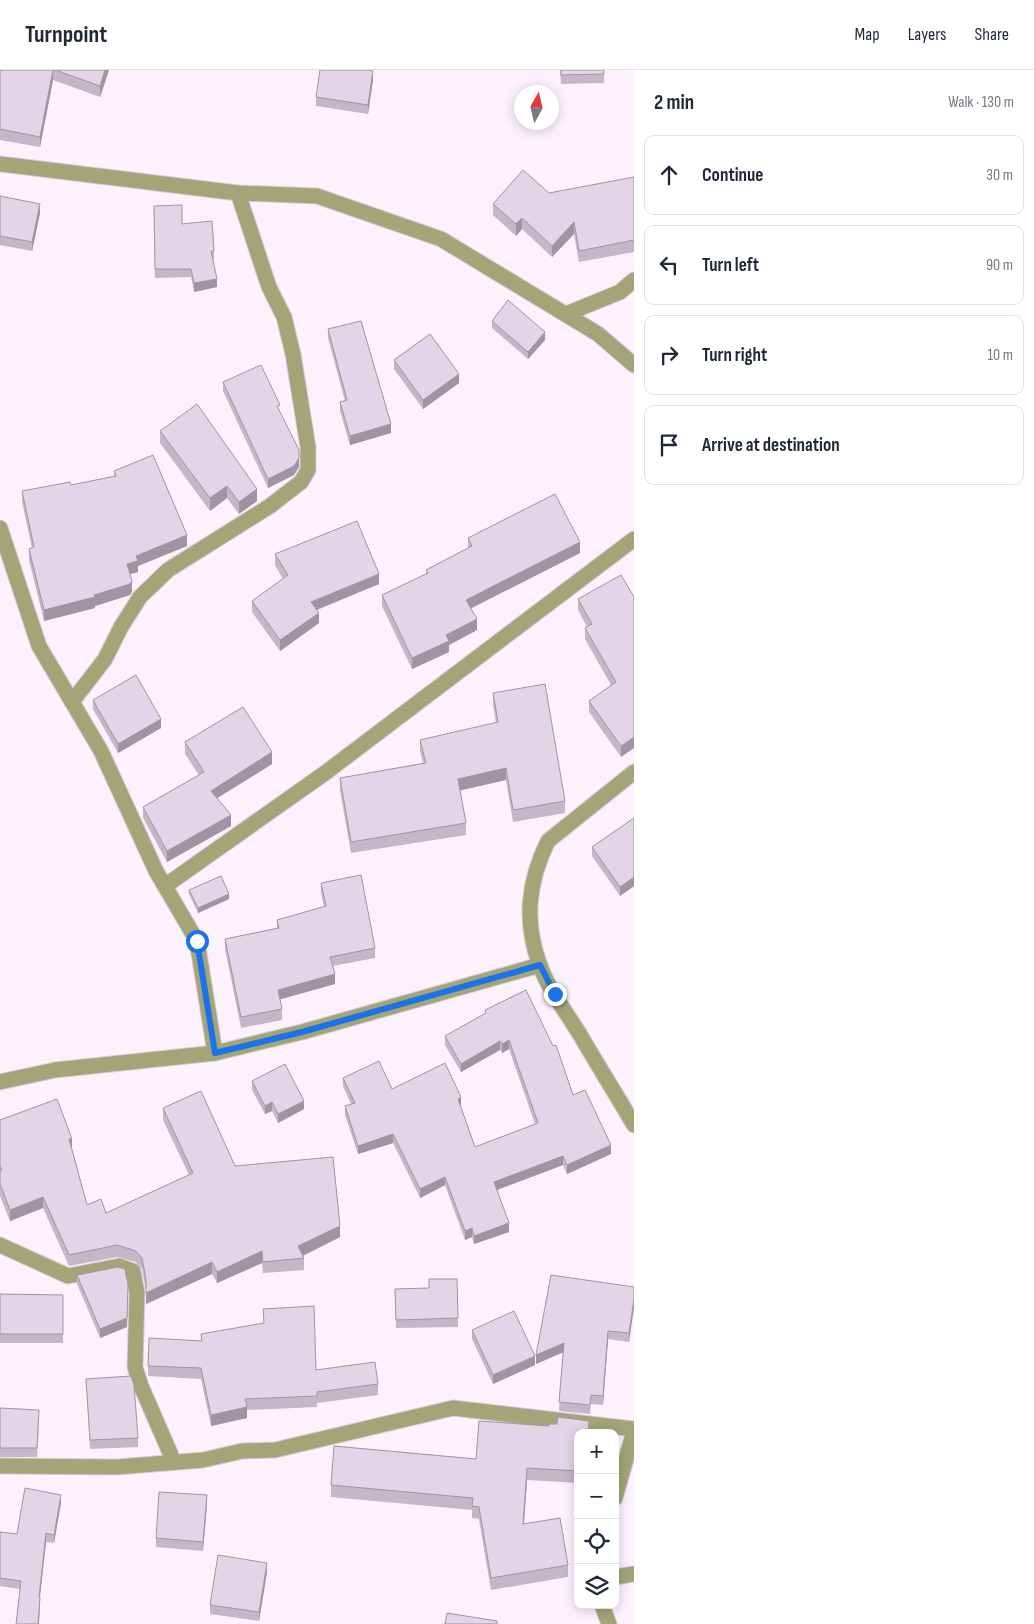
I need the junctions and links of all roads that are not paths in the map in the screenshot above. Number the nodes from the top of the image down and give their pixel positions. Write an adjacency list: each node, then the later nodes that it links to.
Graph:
1 (0, 164): 2 (street)
2 (238, 193): 4 (street); 8 (street)
3 (634, 280): 4 (street)
4 (566, 314): 5 (street)
5 (634, 365)
6 (0, 528): 8 (street)
7 (634, 539): 10 (street)
8 (72, 702): 10 (street)
9 (634, 772): 11 (street)
10 (165, 886): 12 (street)
11 (540, 965): 12 (street); 14 (street)
12 (215, 1053): 13 (street)
13 (0, 1082)
14 (634, 1125)
15 (0, 1245): 17 (street)
16 (634, 1430): 17 (street); 19 (street)
17 (174, 1462): 18 (street)
18 (0, 1466)
19 (619, 1484)
20 (634, 1574): 21 (street)
21 (619, 1576)
22 (603, 1609): 23 (street)
23 (609, 1624)

